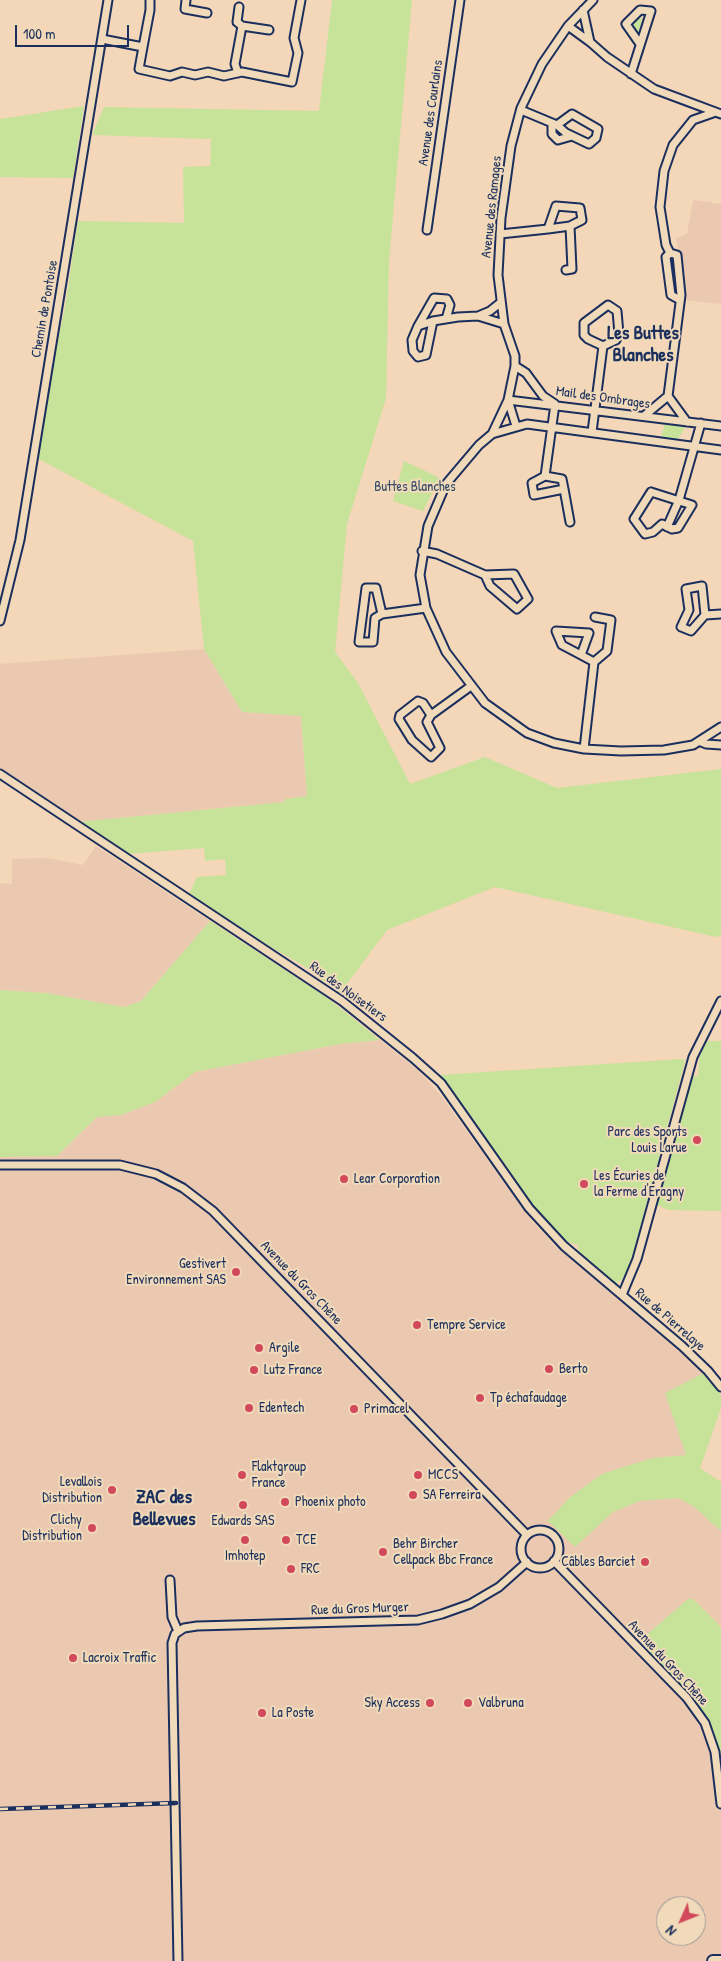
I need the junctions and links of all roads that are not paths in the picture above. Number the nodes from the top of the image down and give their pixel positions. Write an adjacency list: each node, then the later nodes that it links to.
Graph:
1 (108, 0): 13 (street, Chemin de Pontoise)
2 (150, 0): 16 (street)
3 (186, 0): 9 (street)
4 (301, 0): 17 (street)
5 (460, 0): 27 (street, Avenue des Courlains)
6 (593, 0): 8 (street, Avenue des Ramages)
7 (239, 8): 10 (street)
8 (583, 10): 11 (street, Avenue des Ramages); 14 (street)
9 (208, 13)
10 (242, 26): 12 (street); 17 (street)
11 (568, 26): 14 (street); 20 (street, Avenue des Ramages)
12 (269, 30)
13 (102, 40): 16 (street); 68 (street, Chemin de Pontoise)
14 (590, 42): 18 (street)
15 (640, 44): 15 (street); 18 (street)
16 (143, 47): 17 (street)
17 (238, 73)
18 (631, 74): 19 (street)
19 (690, 104): 21 (street); 22 (street)
20 (521, 110): 23 (street); 28 (street, Avenue des Ramages)
21 (717, 114): 22 (street)
22 (693, 120): 29 (street)
23 (554, 124): 24 (street); 24 (street); 24 (street)
24 (572, 136)
25 (570, 226): 26 (street); 26 (street); 30 (street)
26 (548, 229): 28 (street)
27 (427, 230)
28 (500, 234): 32 (street, Avenue des Ramages)
29 (670, 253): 31 (street); 31 (street)
30 (566, 270)
31 (680, 300): 40 (street)
32 (500, 303): 33 (street); 36 (street, Avenue des Ramages)
33 (478, 316): 34 (street); 36 (street)
34 (446, 319): 35 (street); 37 (street)
35 (433, 321): 37 (street); 37 (street)
36 (504, 324): 39 (street, Avenue des Ramages)
37 (418, 326)
38 (603, 346): 38 (street); 43 (street)
39 (515, 366): 41 (street, Avenue des Ramages); 42 (street)
40 (668, 396): 44 (street); 45 (street)
41 (508, 400): 42 (street, Mail des Ombrages); 47 (street); 51 (street, Avenue des Ramages)
42 (555, 404): 43 (street, Mail des Ombrages); 48 (street)
43 (595, 409): 44 (street, Mail des Ombrages); 50 (street)
44 (644, 416): 45 (street, Mail des Ombrages)
45 (687, 422): 46 (street, Mail des Ombrages)
46 (701, 423): 49 (street, Mail des Ombrages); 53 (street)
47 (516, 426): 48 (street); 51 (street)
48 (552, 426): 50 (street); 56 (street)
49 (721, 426)
50 (592, 432): 53 (street)
51 (492, 434): 61 (street)
52 (721, 444): 54 (street)
53 (694, 447): 54 (street); 58 (street)
54 (711, 448): 55 (street)
55 (721, 450)
56 (546, 476): 57 (street); 57 (street)
57 (564, 490): 59 (street)
58 (679, 500): 60 (street); 60 (street); 60 (street)
59 (570, 522)
60 (667, 527)
61 (422, 551): 62 (street); 63 (street)
62 (485, 575): 62 (street)
63 (426, 608): 64 (street); 71 (street)
64 (382, 614): 64 (street)
65 (721, 614): 66 (street)
66 (705, 615): 66 (street)
67 (595, 617): 70 (street)
68 (0, 621)
69 (581, 655): 69 (street); 70 (street)
70 (594, 662): 76 (street)
71 (471, 686): 72 (street); 76 (street)
72 (431, 715): 72 (street)
73 (721, 727): 74 (street)
74 (701, 742): 75 (street); 76 (street)
75 (721, 745)
76 (584, 749)
77 (0, 774): 80 (street, Rue des Noisetiers)
78 (721, 1001): 80 (street)
79 (0, 1165): 82 (street, Avenue du Gros Chêne)
80 (622, 1295): 81 (street, Rue de Pierrelaye)
81 (721, 1387)
82 (527, 1535): 83 (street); 84 (street)
83 (554, 1561): 84 (street); 87 (street, Avenue du Gros Chêne)
84 (527, 1562): 86 (street, Rue du Gros Murger)
85 (170, 1580): 86 (street)
86 (178, 1631): 88 (street)
87 (721, 1804)
88 (178, 1961)
89 (713, 1961): 90 (street)
90 (721, 1961)

